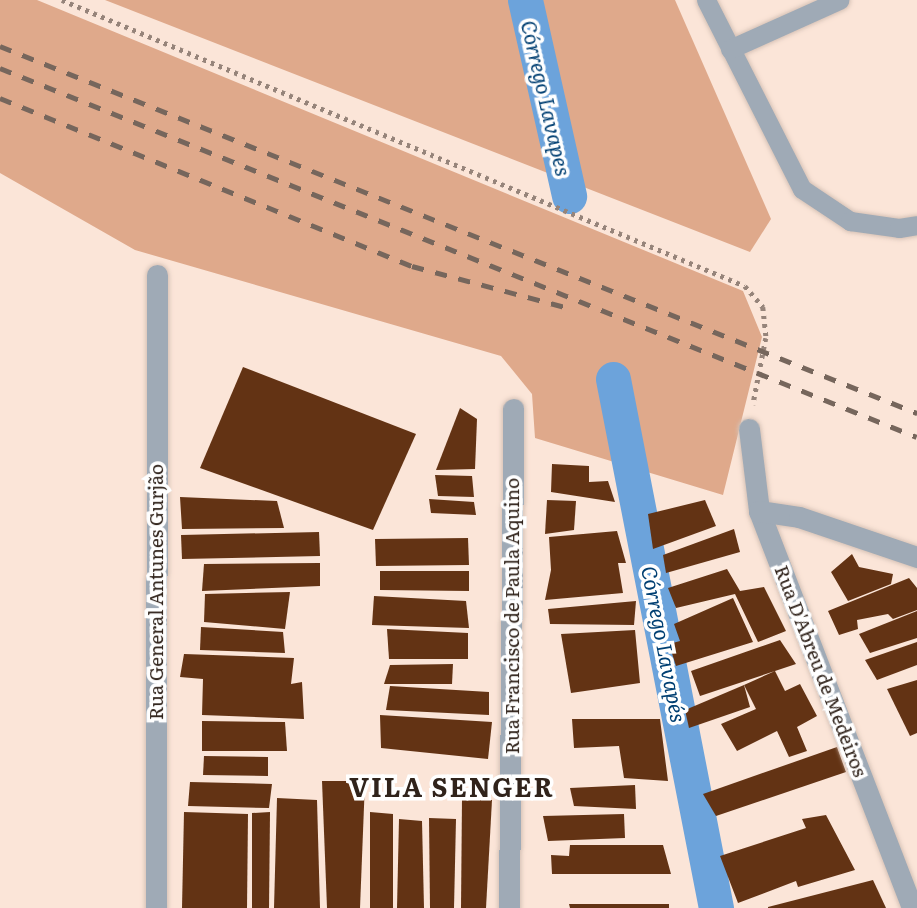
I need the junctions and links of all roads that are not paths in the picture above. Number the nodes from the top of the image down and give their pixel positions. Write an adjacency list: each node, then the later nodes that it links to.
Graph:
1 (706, 0): 3 (lane)
2 (839, 0): 3 (lane)
3 (730, 50): 4 (lane)
4 (917, 225)
5 (157, 275): 10 (street, Rua General Antunes Gurjão)
6 (513, 409): 11 (street, Rua Francisco de Paula Aquino)
7 (749, 429): 8 (street, Rua D'Abreu de Medeiros)
8 (759, 511): 9 (street); 12 (street, Rua D'Abreu de Medeiros)
9 (917, 557)
10 (156, 908)
11 (509, 908)
12 (912, 908)

